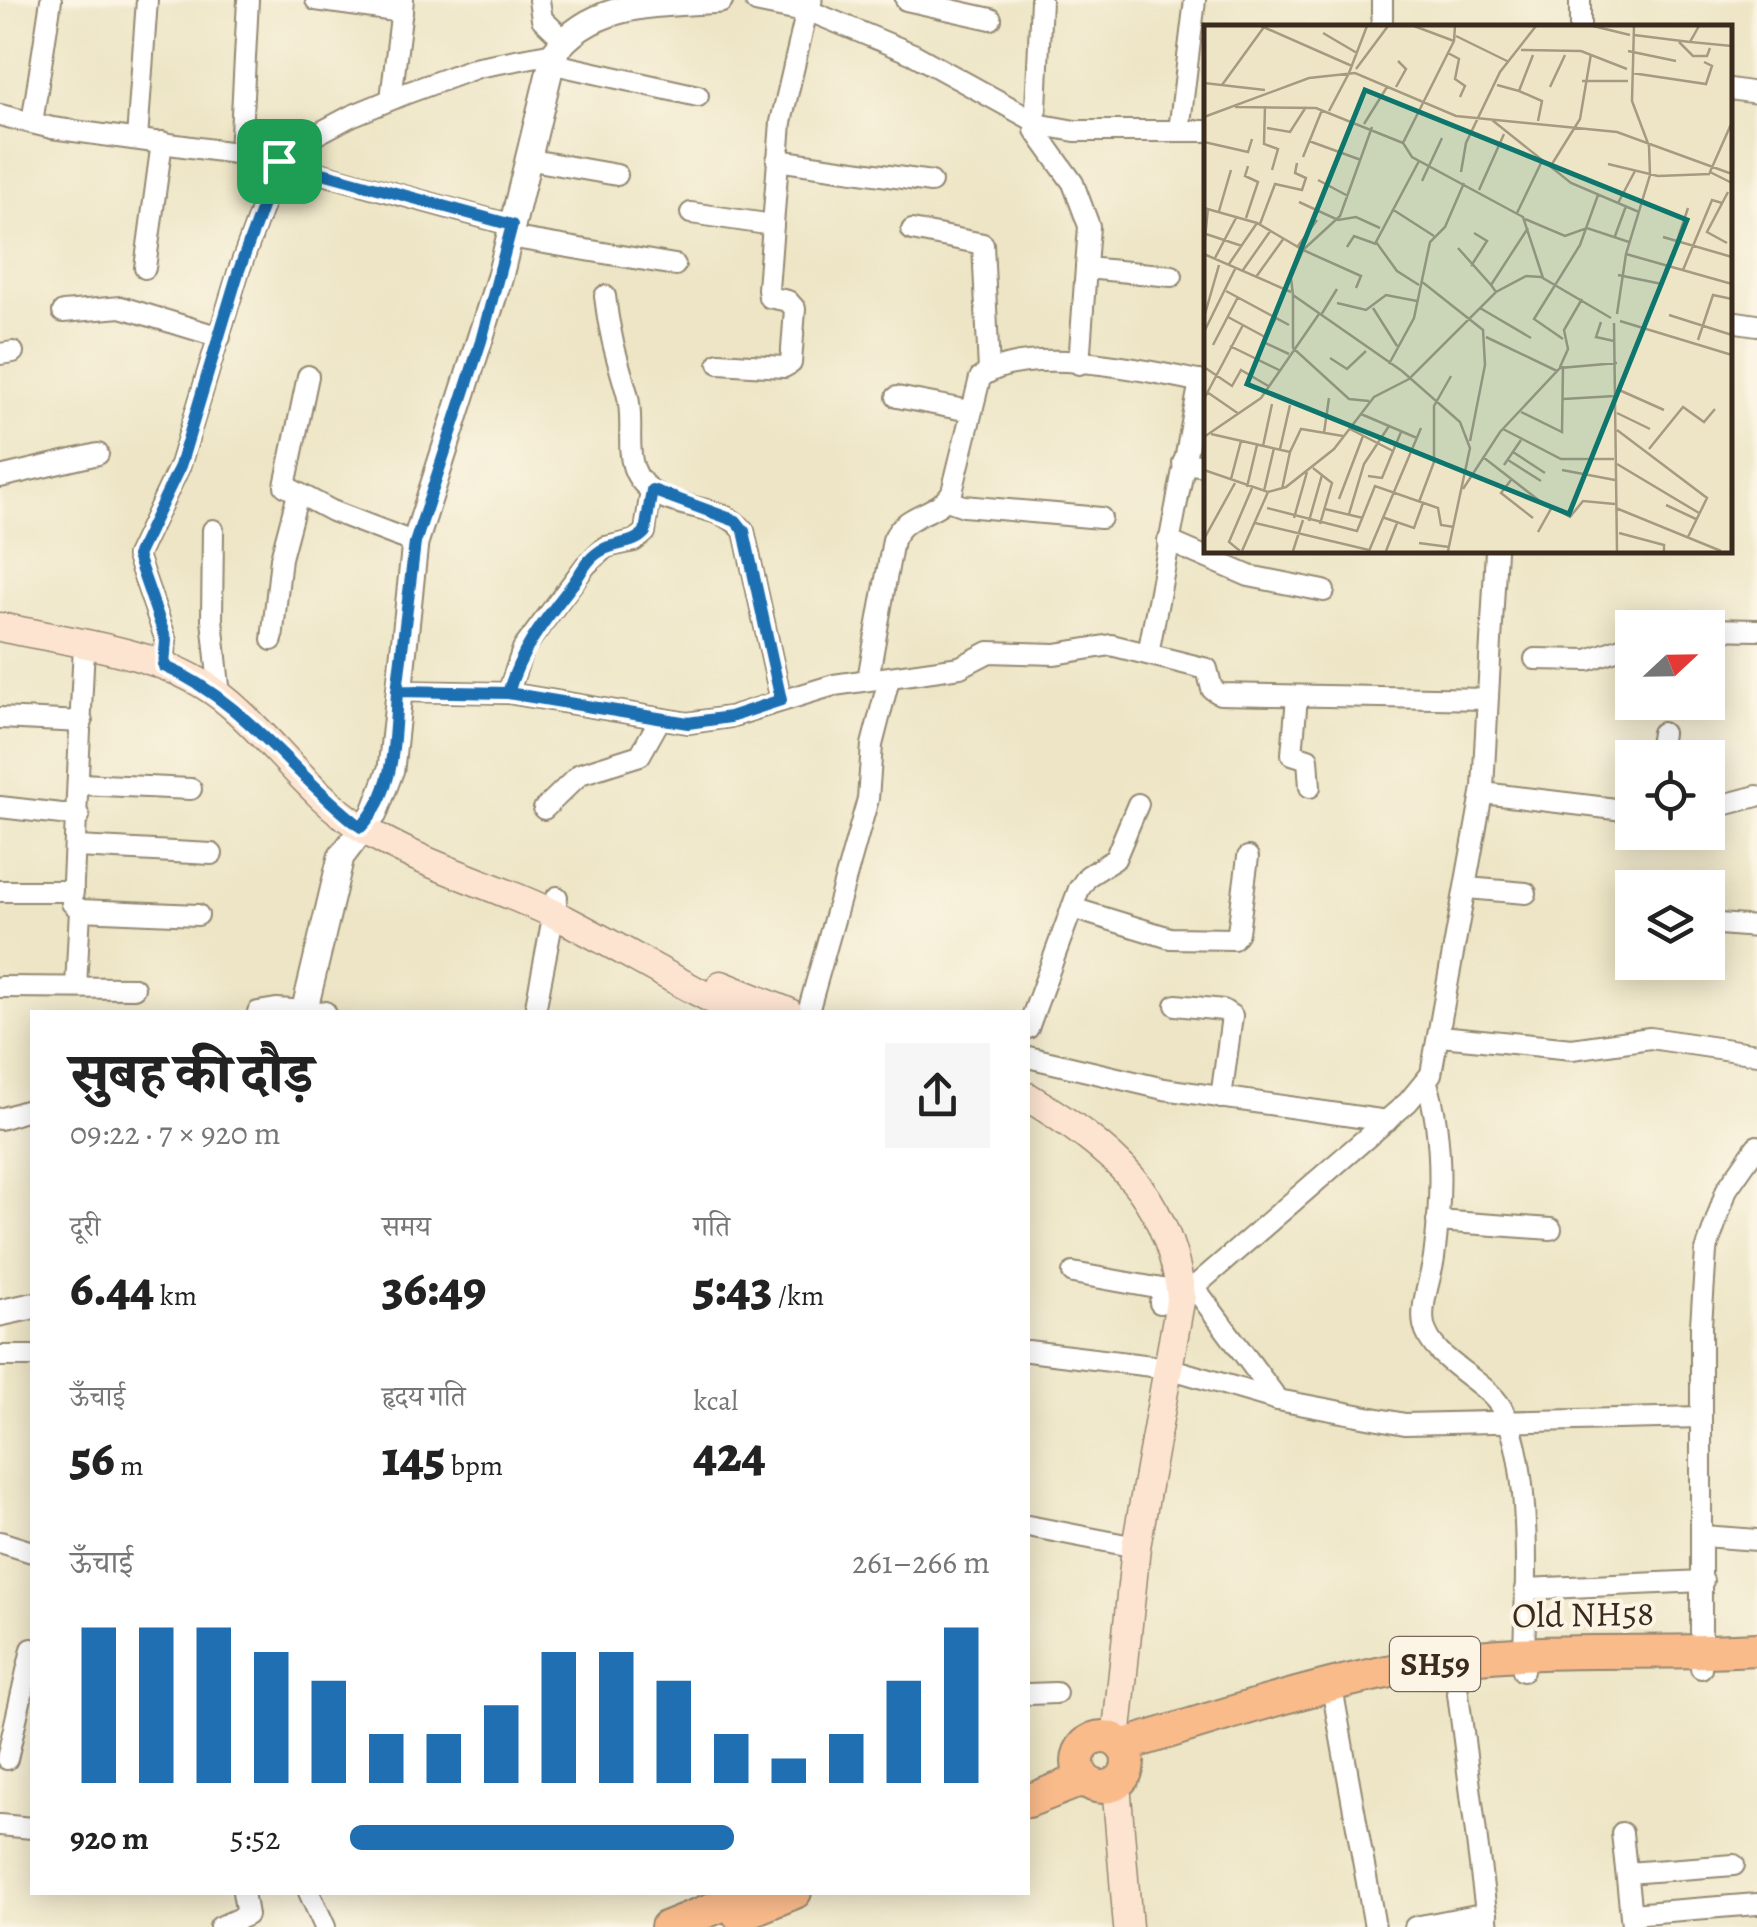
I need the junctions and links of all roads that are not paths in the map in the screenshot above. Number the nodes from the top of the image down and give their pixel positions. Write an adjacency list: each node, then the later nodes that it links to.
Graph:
1 (51, 0): 21 (street)
2 (147, 0): 24 (street)
3 (248, 0): 26 (street)
4 (316, 0): 12 (street)
5 (538, 0): 14 (street)
6 (720, 0): 14 (street)
7 (758, 0): 11 (street)
8 (906, 0): 13 (street)
9 (1041, 0): 20 (street)
10 (1195, 0): 22 (street)
11 (808, 5): 20 (street); 28 (street)
12 (402, 6): 18 (street)
13 (991, 19)
14 (556, 52): 17 (street); 18 (street); 27 (street)
15 (1732, 89): 16 (street)
16 (1757, 94)
17 (698, 96)
18 (391, 100): 29 (street)
19 (0, 116): 21 (street)
20 (1034, 121): 22 (street); 38 (street)
21 (32, 123): 24 (street)
22 (1179, 131): 23 (street)
23 (1204, 131)
24 (137, 139): 25 (street)
25 (162, 142): 26 (street); 37 (street)
26 (240, 153): 29 (street)
27 (526, 158): 30 (street); 35 (street)
28 (778, 160): 31 (street); 33 (street)
29 (279, 161): 35 (street); 44 (street)
30 (617, 175)
31 (931, 182)
32 (691, 213): 33 (street)
33 (772, 225): 45 (street)
34 (912, 230): 47 (street)
35 (510, 231): 36 (street); 62 (street)
36 (675, 265)
37 (145, 268)
38 (1086, 268): 39 (street); 46 (street)
39 (1172, 276)
40 (605, 296): 56 (street)
41 (63, 312): 44 (street)
42 (1732, 322): 43 (street)
43 (1757, 324)
44 (220, 337): 73 (street)
45 (719, 363)
46 (1079, 364): 47 (street); 49 (street)
47 (989, 370): 51 (street)
48 (308, 376): 57 (street)
49 (1204, 382): 53 (street)
50 (898, 397): 51 (street)
51 (970, 411): 58 (street)
52 (98, 454): 55 (street)
53 (1182, 463): 54 (street); 61 (street)
54 (1204, 466)
55 (0, 477)
56 (652, 490): 76 (street); 80 (street)
57 (298, 494): 62 (street); 68 (street)
58 (947, 500): 59 (street); 74 (street)
59 (1101, 518)
60 (213, 530): 77 (street)
61 (1168, 541): 64 (street); 71 (street)
62 (415, 543): 75 (street)
63 (1496, 552): 79 (street)
64 (1324, 591)
65 (0, 627): 69 (main road)
66 (1725, 629): 67 (street)
67 (1757, 630)
68 (272, 640)
69 (84, 645): 73 (main road); 83 (street)
70 (1615, 650): 72 (street)
71 (1148, 654): 74 (street); 78 (street)
72 (1535, 659)
73 (164, 666): 77 (main road)
74 (879, 679): 80 (street); 118 (street)
75 (397, 691): 76 (street); 97 (street)
76 (508, 693): 82 (street)
77 (220, 696): 97 (main road)
78 (1296, 697): 79 (street); 87 (street)
79 (1487, 699): 89 (street)
80 (781, 700): 82 (street)
81 (0, 718): 83 (street)
82 (659, 721): 94 (street)
83 (82, 722): 86 (street)
84 (1662, 733): 85 (street)
85 (1661, 740)
86 (80, 784): 88 (street); 96 (street)
87 (1310, 787)
88 (191, 789)
89 (1482, 793): 95 (street); 101 (street)
90 (1757, 796): 92 (street)
91 (1138, 804): 106 (street)
92 (1725, 804)
93 (0, 807): 96 (street)
94 (544, 809)
95 (1615, 809)
96 (80, 816): 98 (street)
97 (368, 821): 105 (main road); 114 (street)
98 (77, 847): 99 (street); 104 (street)
99 (212, 854)
100 (1248, 857): 106 (street)
101 (1467, 888): 103 (street); 120 (street)
102 (0, 892): 104 (street)
103 (1526, 894)
104 (77, 901): 107 (street); 111 (street)
105 (556, 906): 115 (street); 116 (main road); 117 (main road)
106 (1072, 908): 119 (street)
107 (198, 916)
108 (1725, 924): 109 (street)
109 (1757, 927)
110 (0, 987): 111 (street)
111 (76, 987): 112 (street)
112 (134, 988)
113 (1176, 1006): 125 (street)
114 (312, 1010)
115 (535, 1010)
116 (735, 1010)
117 (783, 1010)
118 (809, 1010)
119 (1030, 1023)
120 (1441, 1036): 121 (street); 123 (street)
121 (1757, 1054)
122 (1030, 1056): 125 (street)
123 (1427, 1084): 129 (street); 131 (street)
124 (1030, 1098): 134 (main road)
125 (1221, 1098): 129 (street)
126 (30, 1110): 128 (street)
127 (1030, 1118): 134 (main road)
128 (0, 1120)
129 (1387, 1121): 134 (street)
130 (1757, 1146): 142 (street)
131 (1437, 1221): 132 (street); 143 (street)
132 (1551, 1228)
133 (1073, 1274): 134 (street)
134 (1174, 1294): 140 (main road); 141 (street)
135 (30, 1306): 136 (street)
136 (0, 1313)
137 (1030, 1351): 140 (street)
138 (0, 1356): 139 (street)
139 (30, 1356)
140 (1159, 1367): 141 (street); 148 (main road)
141 (1278, 1400): 143 (street)
142 (1701, 1417): 143 (street); 145 (street)
143 (1510, 1424): 151 (street)
144 (1030, 1526): 148 (street)
145 (1702, 1536): 146 (street); 150 (street)
146 (1757, 1540)
147 (0, 1542): 149 (street)
148 (1128, 1546): 162 (main road)
149 (30, 1551)
150 (1703, 1582): 151 (street); 154 (street)
151 (1525, 1589): 155 (street)
152 (1757, 1649): 154 (main road, Old NH58 / SH59)
153 (30, 1658): 161 (street)
154 (1701, 1660): 155 (main road, Old NH58 / SH59); 156 (main road, Old NH58 / SH59)
155 (1524, 1662): 157 (main road, Old NH58 / SH59); 158 (main road, Old NH58 / SH59)
156 (1757, 1666)
157 (1456, 1678): 158 (main road, Old NH58 / SH59); 176 (street)
158 (1333, 1691): 162 (main road, Old NH58 / SH59); 183 (street)
159 (1056, 1693): 160 (street)
160 (1030, 1694)
161 (7, 1759)
162 (1105, 1762): 163 (main road, Old NH58 / SH59); 164 (main road, Old NH58 / SH59); 181 (main road); 182 (main road)
163 (1030, 1782)
164 (1030, 1800)
165 (0, 1825): 166 (street)
166 (30, 1828)
167 (1622, 1833): 169 (street)
168 (1734, 1864): 169 (street)
169 (1627, 1874): 177 (street)
170 (244, 1895): 178 (street)
171 (310, 1895): 179 (street)
172 (788, 1895): 174 (main road)
173 (1757, 1904): 177 (street)
174 (749, 1911): 175 (main road)
175 (701, 1915): 180 (main road)
176 (1488, 1920): 184 (street)
177 (1632, 1921)
178 (220, 1927)
179 (325, 1927)
180 (666, 1927)
181 (1112, 1927)
182 (1128, 1927)
183 (1375, 1927)
184 (1416, 1927)

